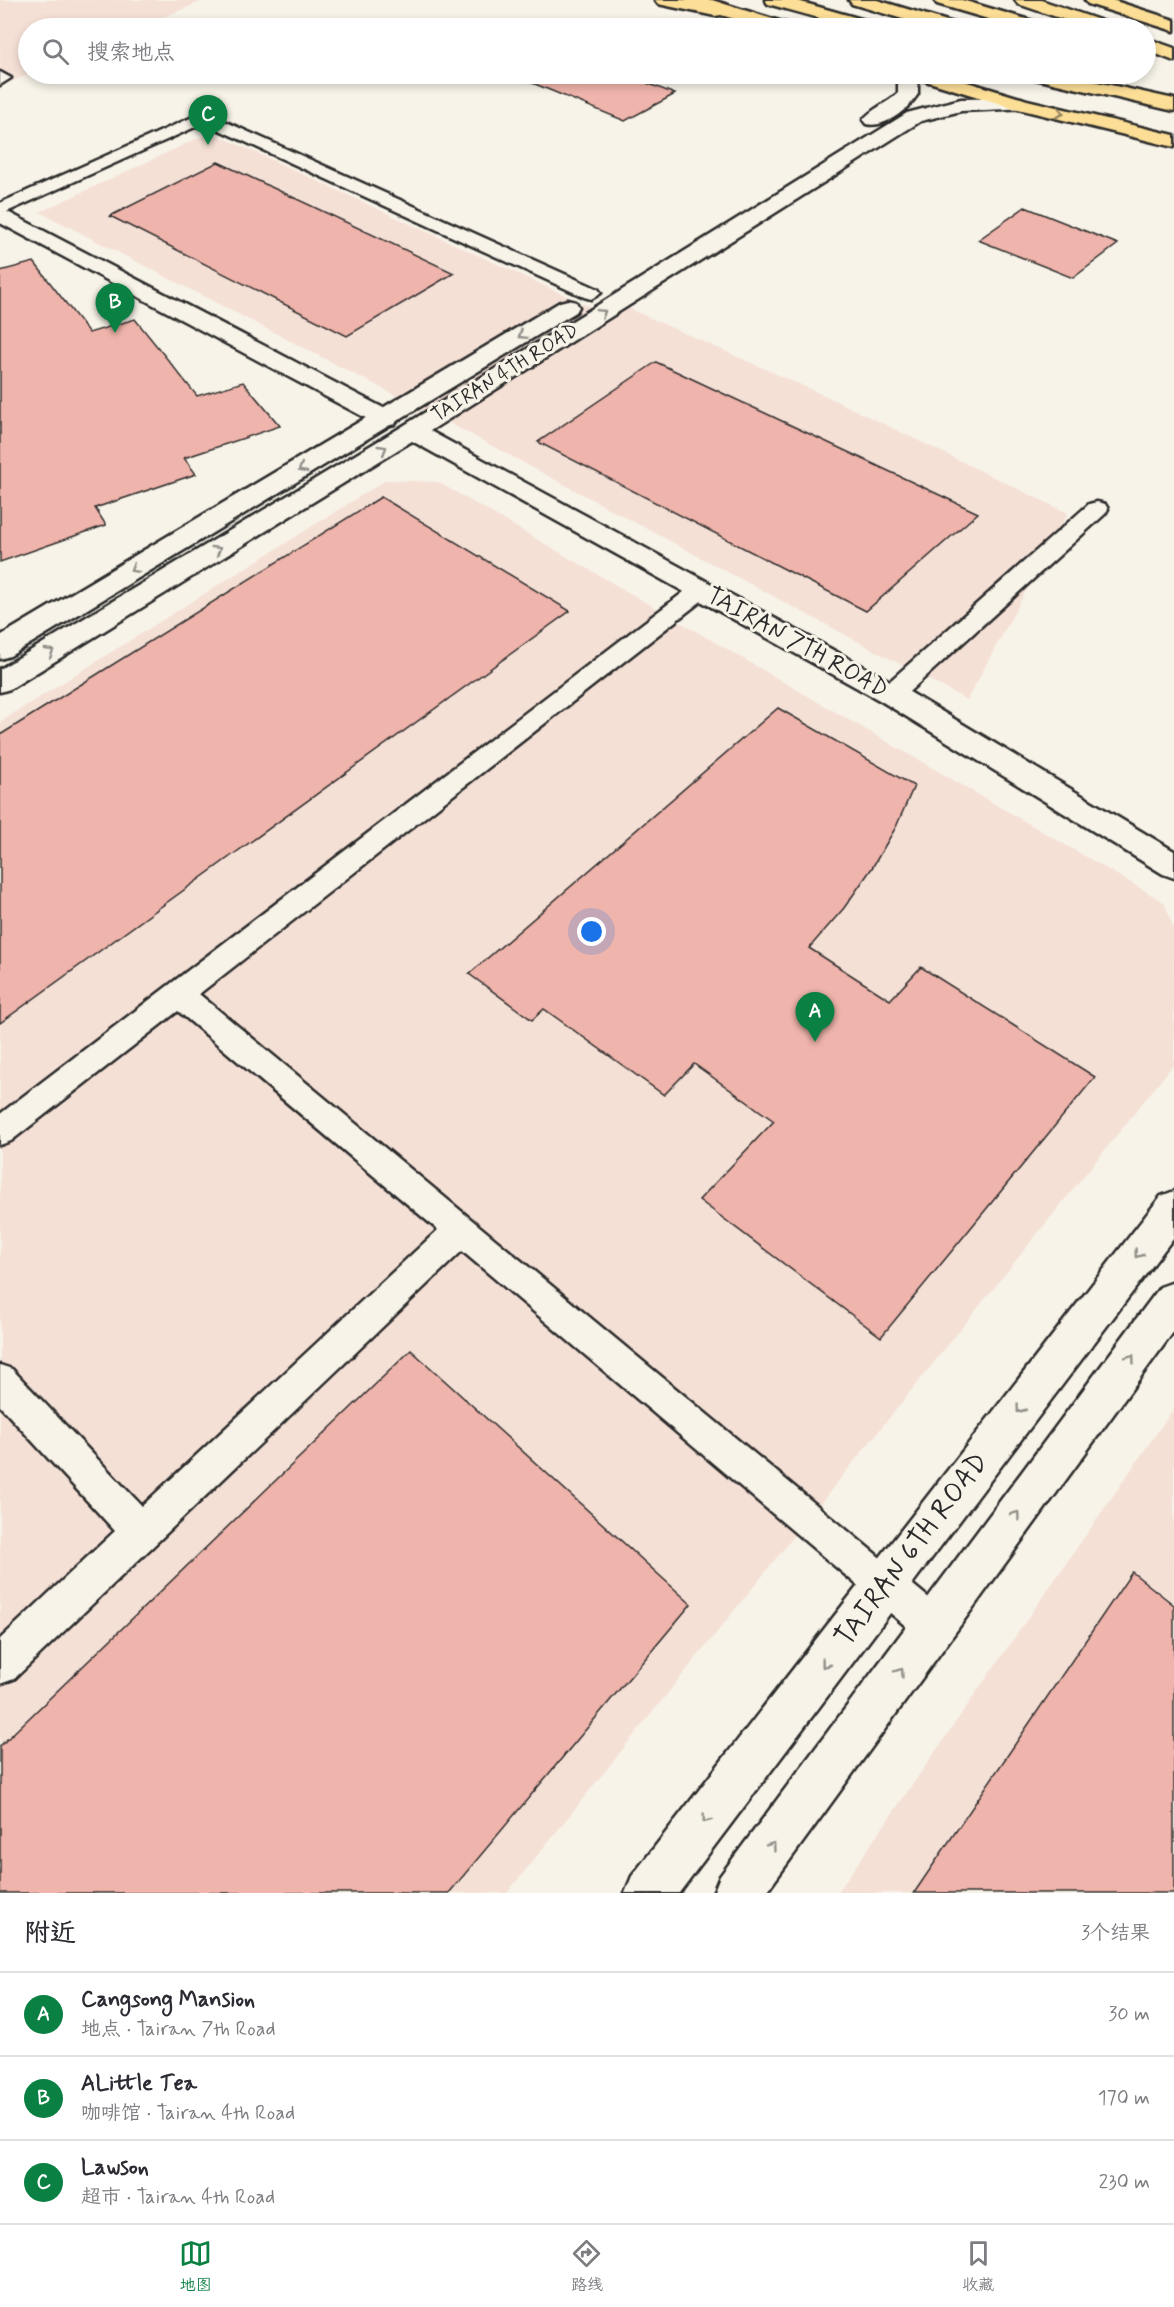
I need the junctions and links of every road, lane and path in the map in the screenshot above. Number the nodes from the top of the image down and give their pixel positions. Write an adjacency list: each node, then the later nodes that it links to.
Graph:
1 (664, 0): 8 (main road)
2 (693, 0): 8 (main road)
3 (774, 0): 10 (main road)
4 (858, 0): 11 (main road)
5 (943, 0): 12 (main road)
6 (1024, 0): 13 (main road)
7 (1094, 0): 14 (main road)
8 (744, 16): 9 (main road)
9 (750, 18)
10 (838, 18)
11 (918, 18)
12 (1003, 18)
13 (1075, 18)
14 (1149, 18)
15 (1156, 20): 16 (main road)
16 (1174, 26)
17 (1156, 48): 18 (main road)
18 (1174, 56)
19 (1156, 65): 20 (main road)
20 (1174, 70)
21 (908, 84): 30 (street, TAIRAN 4TH ROAD)
22 (956, 84): 26 (main road)
23 (1082, 84): 27 (main road)
24 (1131, 84): 25 (main road)
25 (1174, 97)
26 (1021, 104): 28 (main road, one-way to 28); 32 (street, TAIRAN 4TH ROAD, one-way to 26)
27 (1174, 105)
28 (1174, 141)
29 (0, 212): 30 (lane); 31 (street)
30 (591, 293): 31 (street, TAIRAN 4TH ROAD, one-way to 31)
31 (386, 419): 35 (street, TAIRAN 4TH ROAD, one-way to 35)
32 (412, 431): 34 (street, TAIRAN 7TH ROAD); 36 (street, TAIRAN 4TH ROAD, one-way to 32)
33 (1097, 509): 37 (lane)
34 (701, 590): 37 (street, TAIRAN 7TH ROAD); 39 (lane)
35 (0, 649)
36 (0, 682)
37 (891, 694): 38 (street, TAIRAN 7TH ROAD)
38 (1174, 867)
39 (179, 994): 40 (lane); 42 (lane)
40 (0, 1132)
41 (1174, 1208): 46 (street, TAIRAN 6TH ROAD, one-way to 46)
42 (462, 1229): 45 (lane); 46 (lane)
43 (1174, 1300): 47 (street, one-way to 43)
44 (0, 1380): 45 (lane)
45 (141, 1532): 48 (lane)
46 (885, 1585): 47 (lane); 49 (street, TAIRAN 6TH ROAD, one-way to 49)
47 (934, 1626): 50 (street, one-way to 47)
48 (0, 1665)
49 (649, 1893)
50 (737, 1893)

